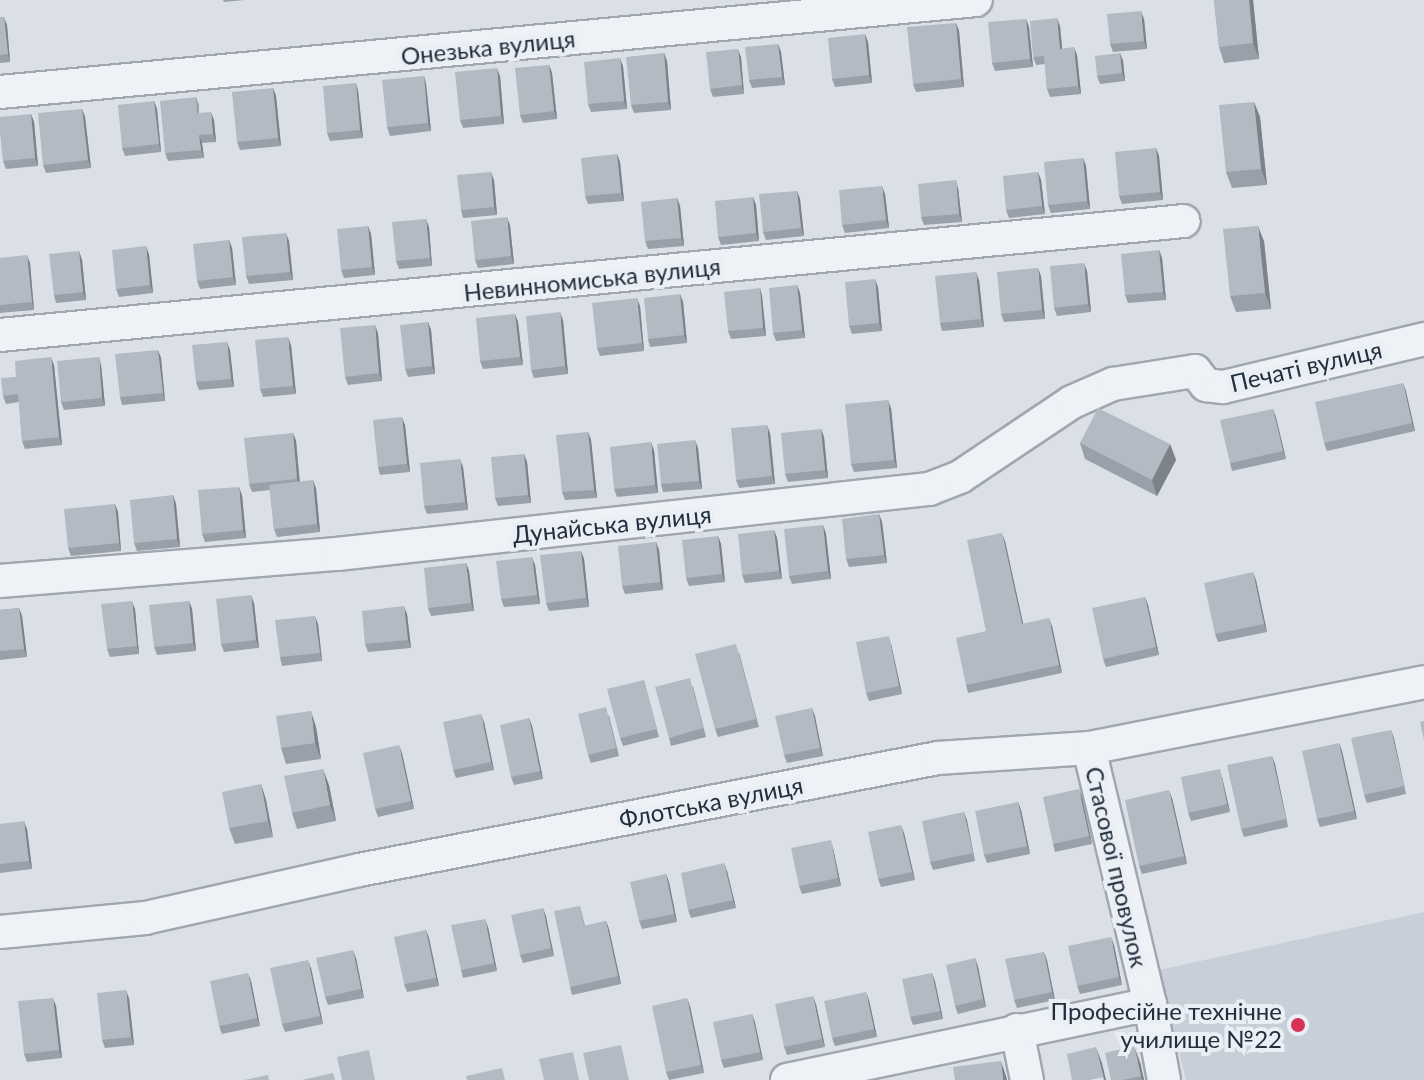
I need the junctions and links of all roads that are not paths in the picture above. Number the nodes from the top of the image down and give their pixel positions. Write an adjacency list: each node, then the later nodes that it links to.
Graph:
1 (976, 0): 2 (street, Онезька вулиця)
2 (0, 92)
3 (1184, 221): 4 (street, Невинномиська вулиця)
4 (0, 335)
5 (1424, 339): 6 (street, Печаті вулиця)
6 (1195, 371): 7 (street, Дунайська вулиця)
7 (0, 581)
8 (1424, 682): 9 (street, Флотська вулиця)
9 (1089, 748): 10 (street, Флотська вулиця); 11 (street, Стасової провулок)
10 (0, 932)
11 (1150, 1004): 12 (street); 15 (street, Стасової провулок)
12 (1017, 1030): 13 (street); 14 (street)
13 (787, 1080)
14 (1027, 1080)
15 (1164, 1080)

